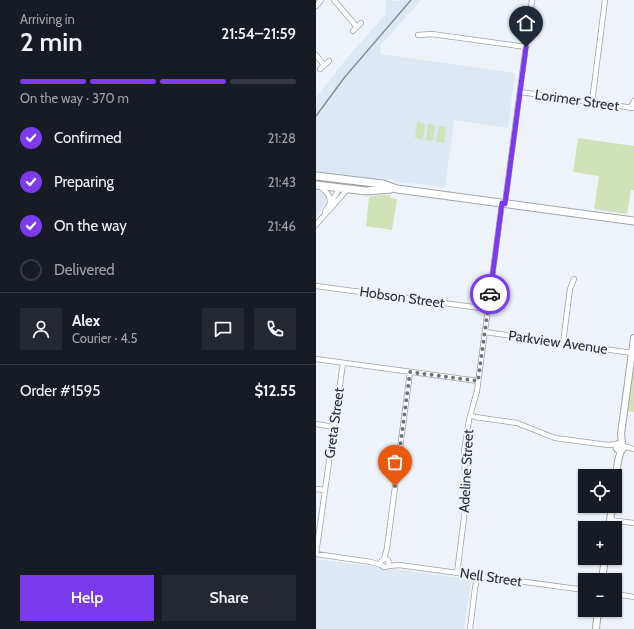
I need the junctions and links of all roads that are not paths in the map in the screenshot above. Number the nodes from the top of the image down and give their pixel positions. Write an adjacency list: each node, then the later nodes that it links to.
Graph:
1 (321, 0): 5 (street)
2 (334, 0): 7 (street)
3 (532, 0): 10 (street, Adeline Street)
4 (605, 0): 15 (street)
5 (316, 6)
6 (361, 23): 7 (street)
7 (357, 27): 8 (street)
8 (353, 31)
9 (418, 35): 10 (street)
10 (526, 47): 13 (street, Adeline Street)
11 (316, 55): 12 (street)
12 (329, 61)
13 (520, 92): 15 (street, Lorimer Street); 23 (street, Adeline Street)
14 (634, 101): 16 (street)
15 (592, 102): 16 (street, Lorimer Street)
16 (632, 108)
17 (316, 176): 18 (main road)
18 (348, 180): 20 (main road); 21 (main road)
19 (318, 185): 20 (main road); 22 (street)
20 (344, 188): 21 (main road); 22 (street); 24 (street)
21 (397, 188): 23 (main road)
22 (330, 202): 24 (street)
23 (504, 203): 25 (main road); 29 (street, Adeline Street)
24 (324, 215): 26 (street)
25 (634, 222)
26 (316, 225)
27 (574, 280): 32 (street)
28 (316, 286): 29 (street, Hobson Street)
29 (488, 309): 30 (street, Adeline Street)
30 (485, 332): 32 (street, Parkview Avenue); 37 (street, Adeline Street)
31 (634, 338): 33 (street)
32 (563, 343): 33 (street, Parkview Avenue)
33 (632, 353): 41 (street)
34 (316, 359): 35 (street)
35 (343, 363): 36 (street); 40 (street, Greta Street)
36 (410, 372): 37 (street); 50 (street)
37 (478, 381): 38 (street, Adeline Street)
38 (470, 415): 41 (street); 51 (street, Adeline Street)
39 (316, 424): 40 (street)
40 (334, 427): 45 (street, Greta Street)
41 (620, 447): 42 (street); 43 (street)
42 (634, 449)
43 (617, 469)
44 (316, 489): 45 (street)
45 (325, 490): 49 (street, Greta Street)
46 (611, 513): 47 (street)
47 (610, 520): 48 (street)
48 (634, 523)
49 (316, 554): 50 (street, Nell Street)
50 (385, 562): 51 (street, Nell Street)
51 (457, 573): 52 (street, Nell Street)
52 (477, 576): 53 (street, Nell Street); 57 (street)
53 (578, 589)
54 (622, 595): 55 (street)
55 (634, 597)
56 (597, 617): 58 (street)
57 (470, 629)
58 (596, 629)

